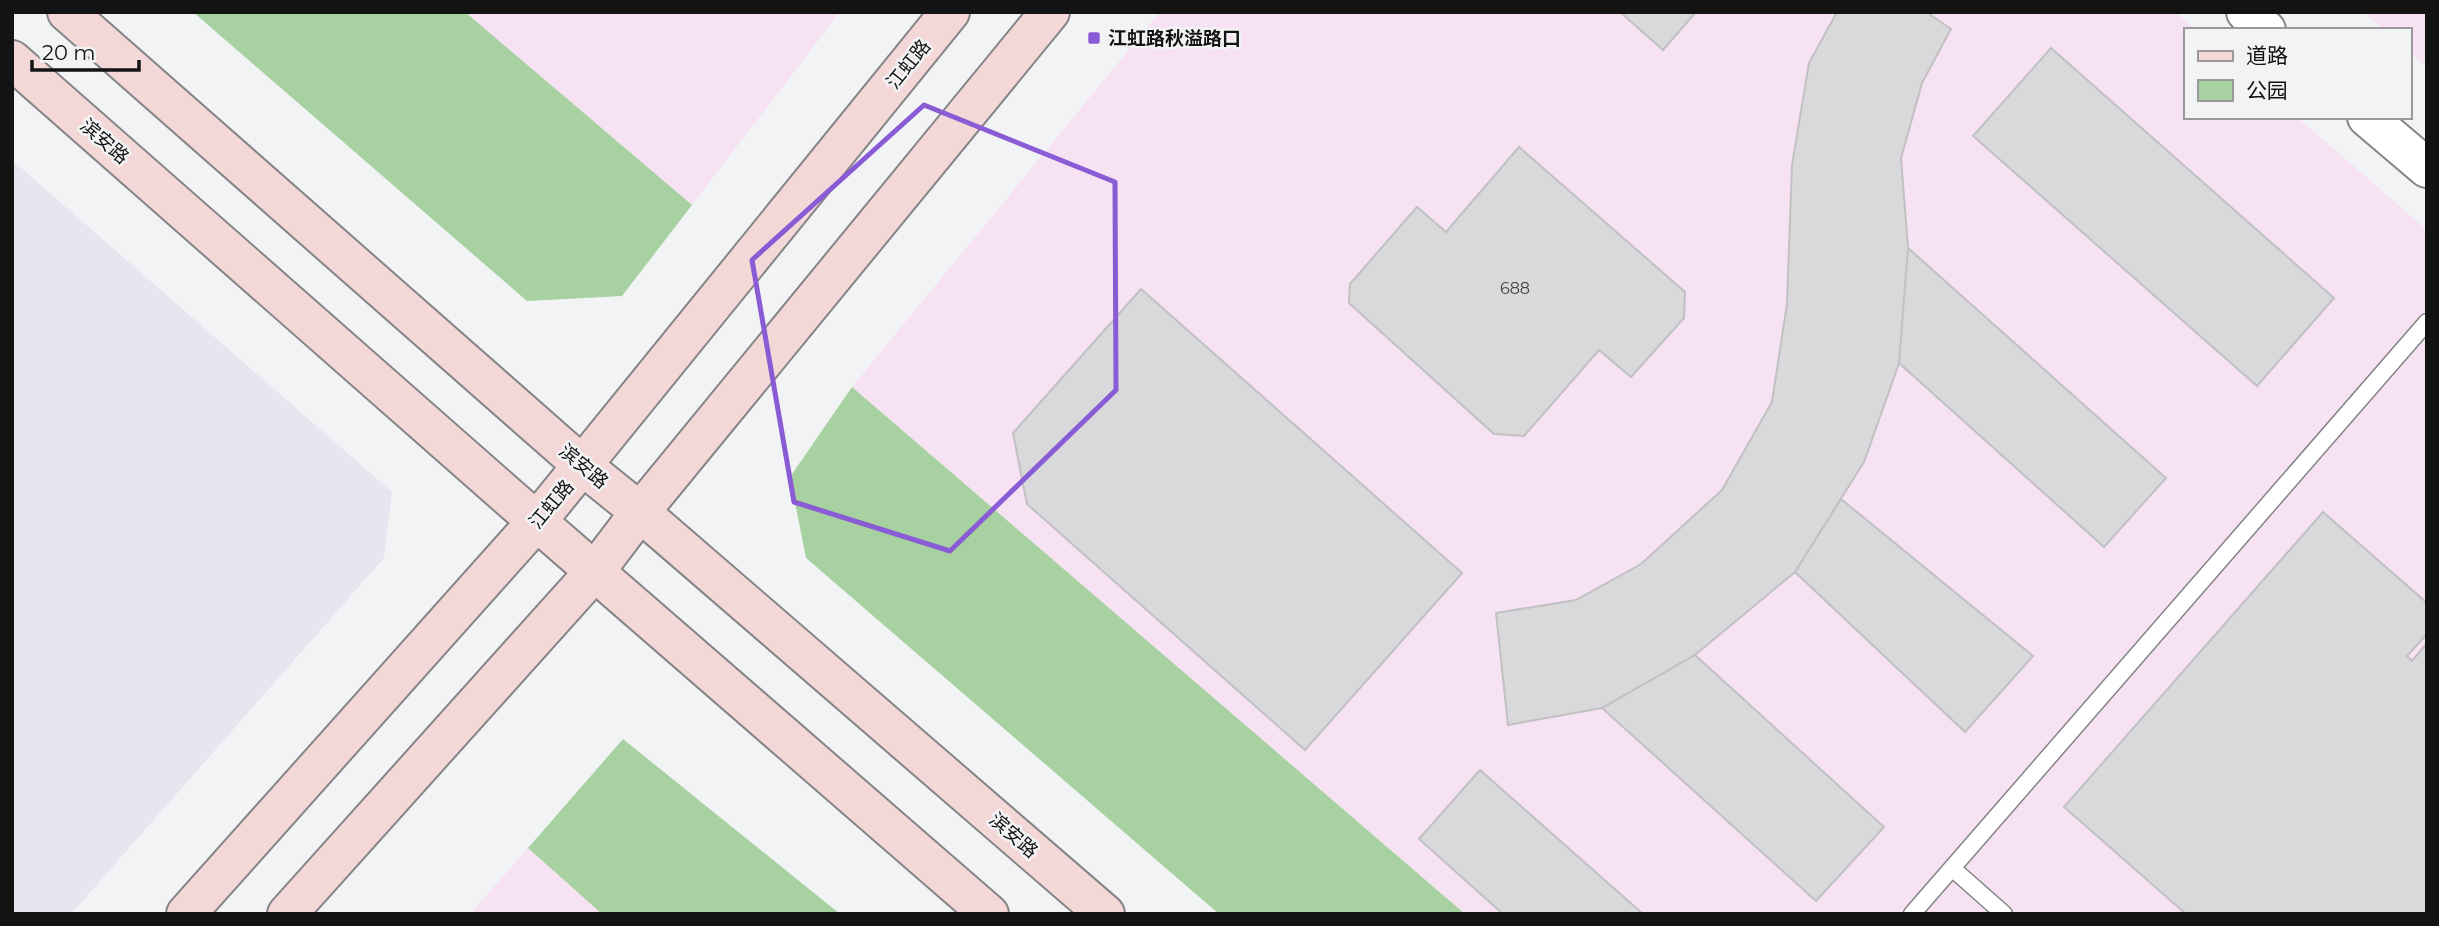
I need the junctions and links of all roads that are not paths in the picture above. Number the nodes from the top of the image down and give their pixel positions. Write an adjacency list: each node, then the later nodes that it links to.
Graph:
1 (67, 12): 10 (main road, 滨安路)
2 (950, 12): 10 (main road, 江虹路)
3 (1050, 12): 11 (main road)
4 (2246, 12): 5 (street)
5 (2264, 28)
6 (12, 60): 12 (main road, 滨安路)
7 (2369, 119): 8 (street)
8 (2427, 168)
9 (2427, 322): 14 (lane)
10 (583, 466): 11 (main road, 滨安路); 12 (main road, 江虹路)
11 (640, 512): 13 (main road); 18 (main road, 滨安路)
12 (537, 521): 13 (main road, 滨安路); 15 (main road, 江虹路)
13 (596, 570): 16 (main road); 17 (main road, 滨安路)
14 (1952, 868): 19 (lane); 20 (lane)
15 (186, 914)
16 (287, 914)
17 (989, 914)
18 (1105, 914)
19 (1912, 914)
20 (2004, 914)

